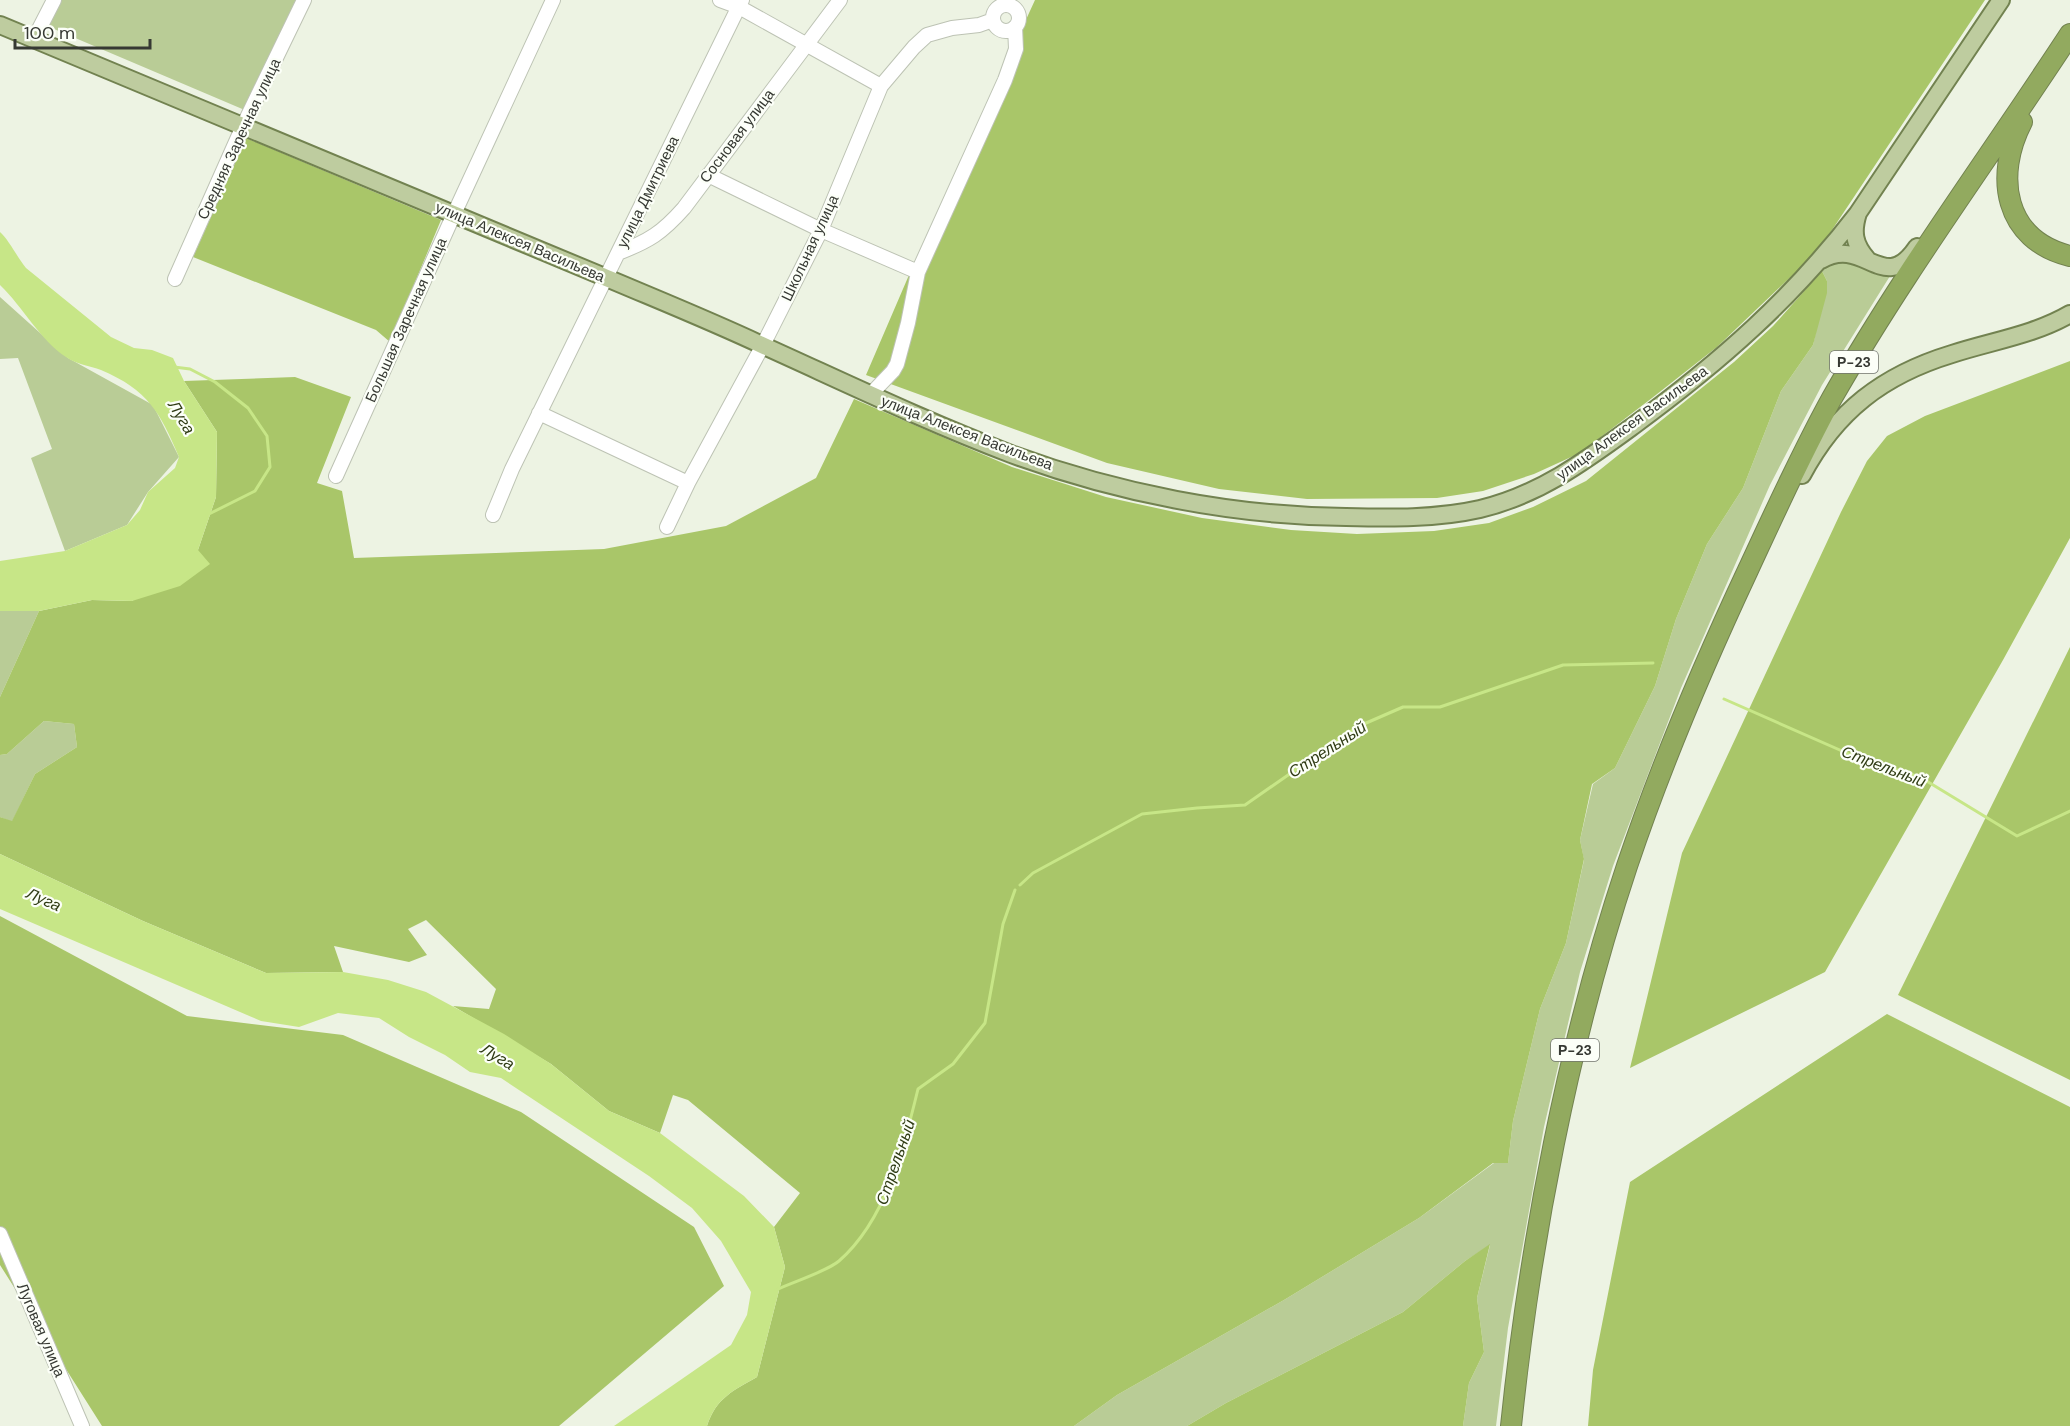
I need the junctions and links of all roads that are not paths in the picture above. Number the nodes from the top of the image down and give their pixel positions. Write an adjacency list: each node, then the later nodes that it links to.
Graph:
1 (54, 0): 14 (street)
2 (304, 0): 19 (street, Средняя Заречная улица)
3 (553, 0): 22 (street, Большая Заречная улица)
4 (720, 0): 8 (street)
5 (840, 0): 16 (street, Сосновая улица)
6 (2001, 0): 21 (main road, улица Алексея Васильева)
7 (1007, 2): 9 (street); 11 (street)
8 (741, 3): 16 (street); 24 (street, улица Дмитриева)
9 (993, 20): 11 (street); 18 (street, Школьная улица)
10 (0, 25): 14 (main road)
11 (1016, 27): 28 (street)
12 (0, 30): 14 (main road)
13 (2070, 34): 17 (highway, Р-23)
14 (34, 39): 19 (main road, улица Алексея Васильева)
15 (2070, 41): 25 (highway)
16 (805, 45): 18 (street); 20 (street, Сосновая улица)
17 (2053, 60): 26 (main road); 39 (highway, Р-23)
18 (881, 86): 23 (street, Школьная улица)
19 (243, 126): 22 (main road, улица Алексея Васильева); 30 (street, Средняя Заречная улица)
20 (708, 176): 23 (street); 24 (street, Сосновая улица)
21 (1858, 213): 26 (main road); 27 (main road, улица Алексея Васильева)
22 (453, 214): 29 (main road, улица Алексея Васильева); 35 (street, Большая Заречная улица)
23 (821, 230): 28 (street); 32 (street, Школьная улица)
24 (618, 253): 29 (street, улица Дмитриева)
25 (2070, 256)
26 (1867, 259): 27 (main road)
27 (1819, 261): 33 (main road, улица Алексея Васильева)
28 (918, 272): 33 (street)
29 (606, 278): 32 (main road, улица Алексея Васильева); 34 (street, улица Дмитриева)
30 (175, 279)
31 (2070, 314): 39 (main road)
32 (764, 345): 33 (main road, улица Алексея Васильева); 36 (street, Школьная улица)
33 (870, 395)
34 (539, 413): 36 (street); 37 (street, улица Дмитриева)
35 (336, 476)
36 (688, 483): 38 (street, Школьная улица)
37 (493, 515)
38 (667, 527)
39 (1695, 687): 42 (highway, Р-23)
40 (0, 1234): 41 (street, Луговая улица)
41 (82, 1426)
42 (1511, 1426)

